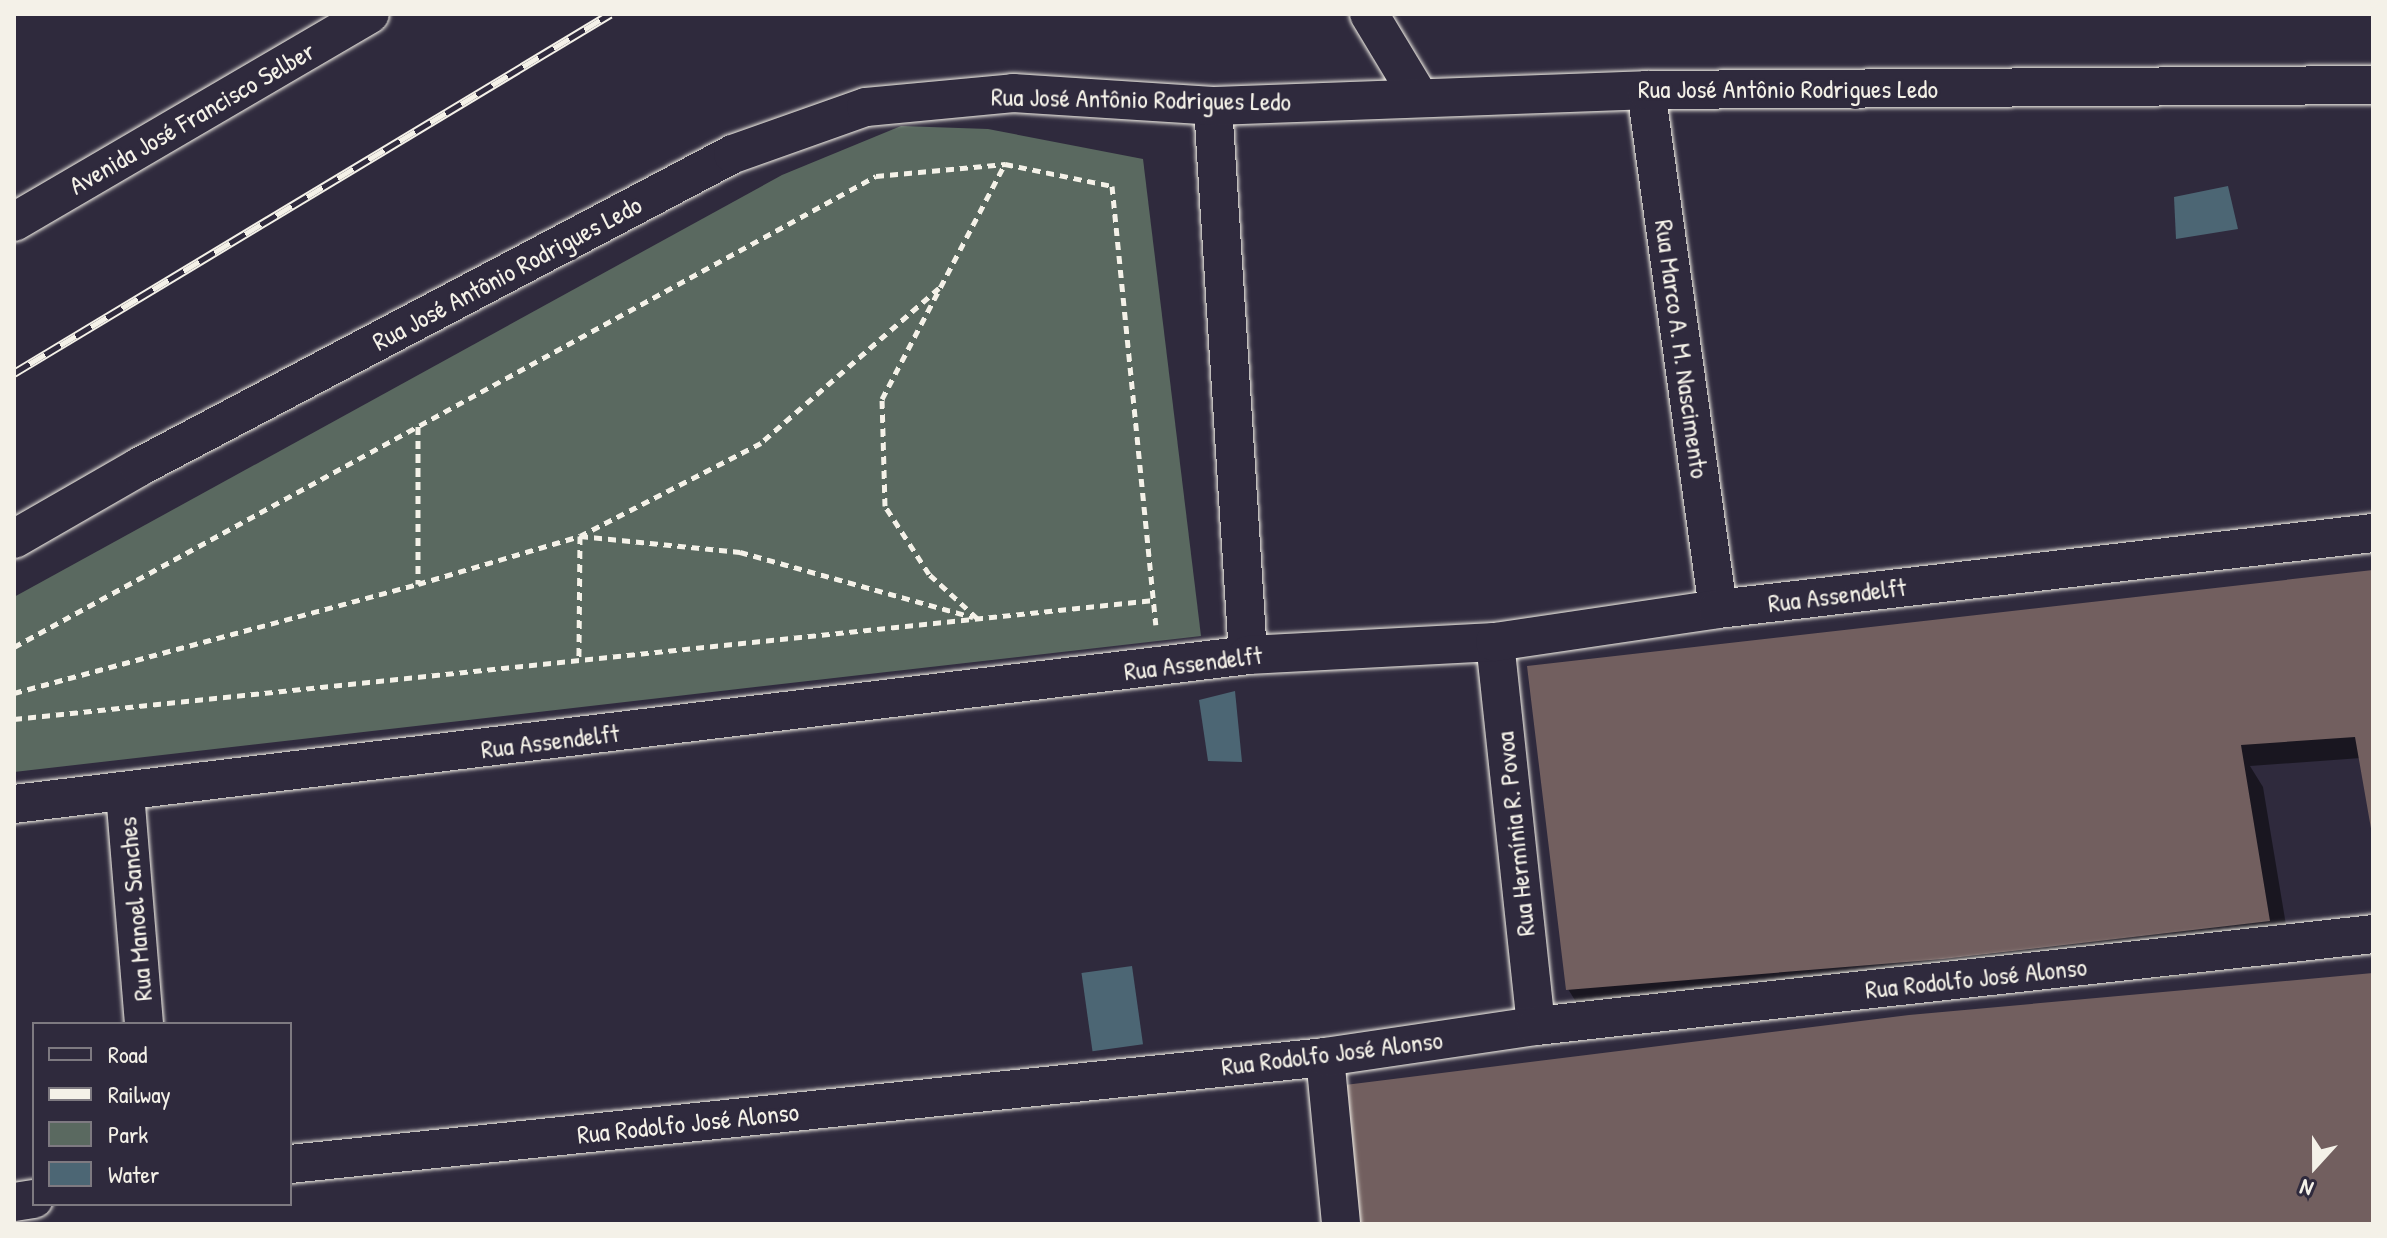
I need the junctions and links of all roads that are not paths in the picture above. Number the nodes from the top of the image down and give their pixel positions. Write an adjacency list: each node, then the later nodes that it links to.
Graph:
1 (370, 14): 7 (street, Avenida José Francisco Selber)
2 (1369, 14): 5 (street)
3 (2373, 85): 4 (street, Rua José Antônio Rodrigues Ledo)
4 (1646, 90): 5 (street, Rua José Antônio Rodrigues Ledo); 10 (street, Rua Marco A. M. Nascimento)
5 (1419, 97): 6 (street, Rua José Antônio Rodrigues Ledo)
6 (1213, 106): 9 (street, Rua José Antônio Rodrigues Ledo); 12 (street)
7 (14, 222)
8 (2373, 533): 10 (street, Rua Assendelft)
9 (14, 539)
10 (1718, 609): 11 (street, Rua Assendelft)
11 (1495, 642): 12 (street, Rua Assendelft); 17 (street, Rua Hermínia R. Povoa)
12 (1248, 655): 13 (street, Rua Assendelft)
13 (125, 793): 14 (street, Rua Assendelft); 16 (street, Rua Manoel Sanches)
14 (14, 804)
15 (2373, 934): 17 (street, Rua Rodolfo José Alonso)
16 (144, 1022)
17 (1536, 1026): 18 (street, Rua Rodolfo José Alonso)
18 (1325, 1057): 19 (street, Rua Rodolfo José Alonso); 20 (street)
19 (292, 1164)
20 (1341, 1224)

